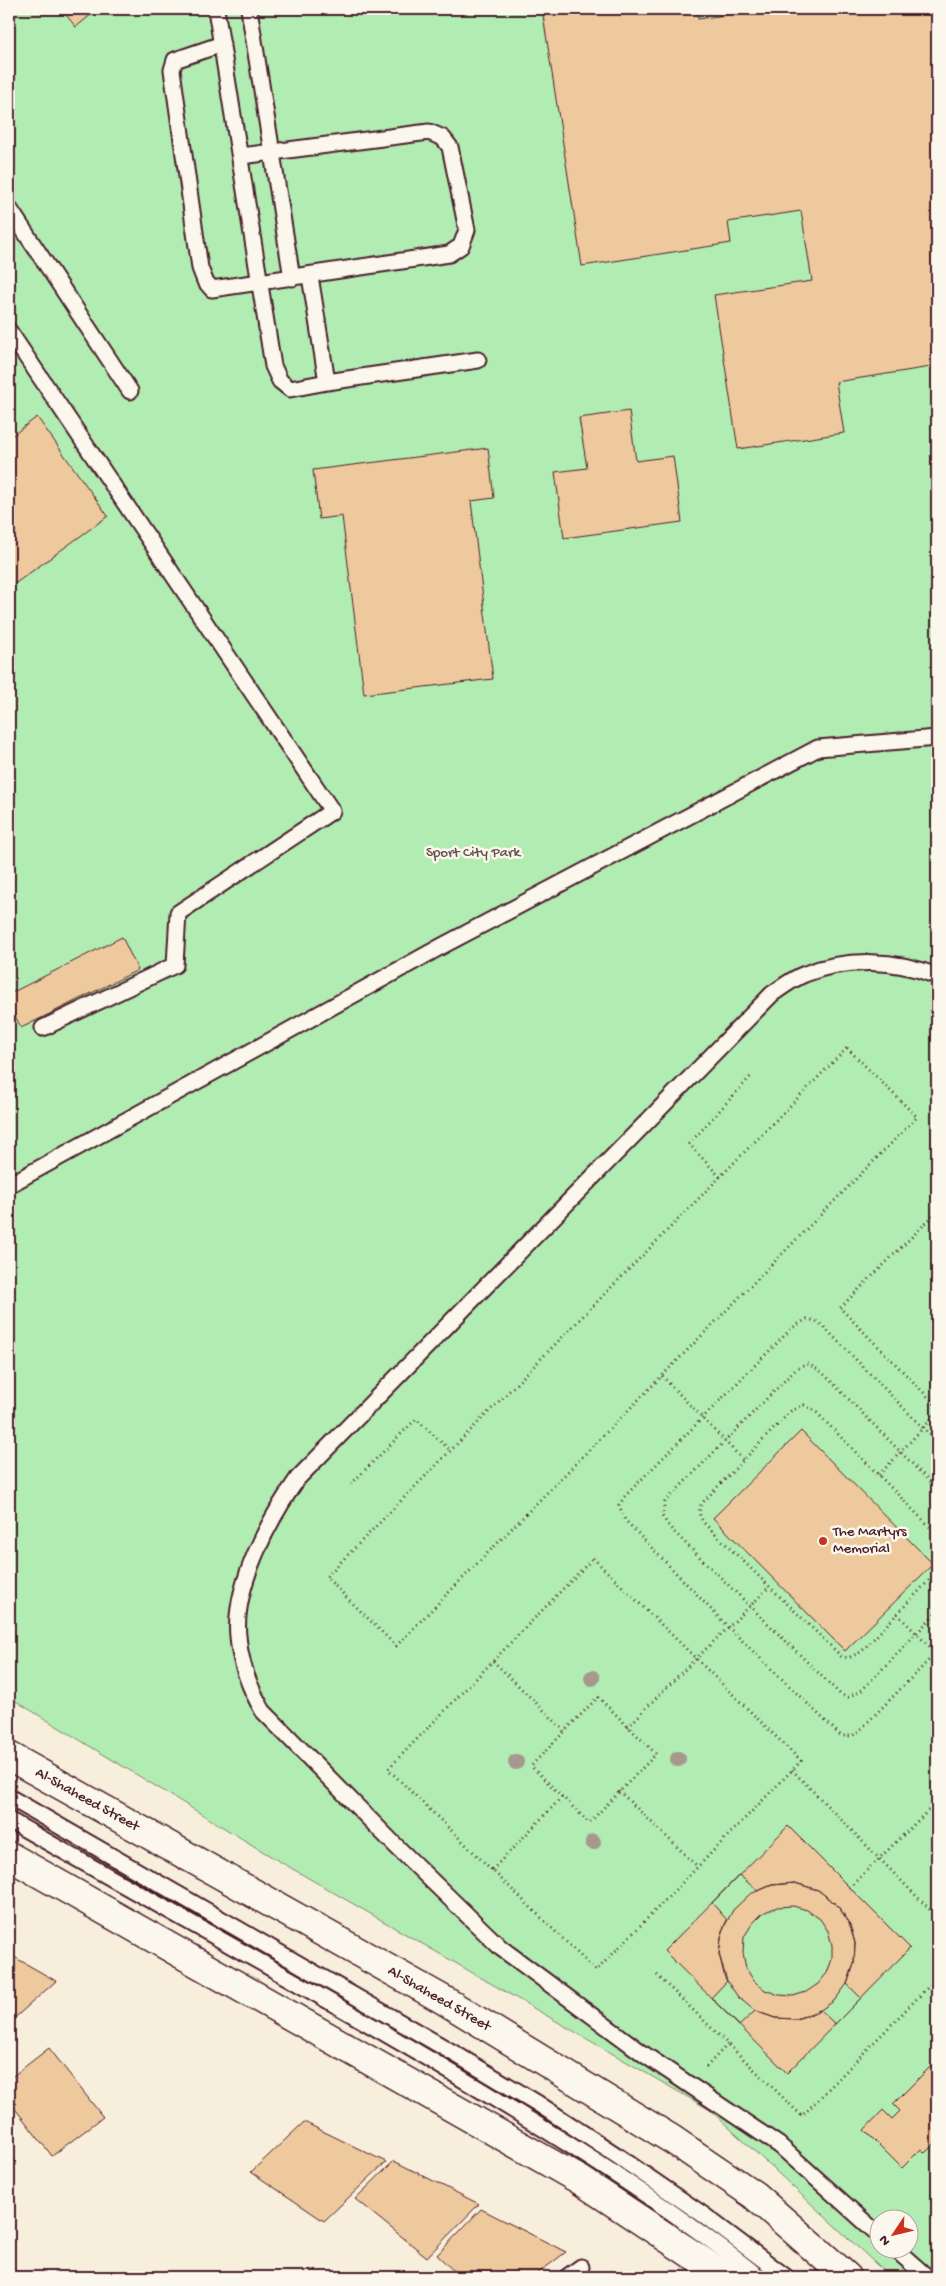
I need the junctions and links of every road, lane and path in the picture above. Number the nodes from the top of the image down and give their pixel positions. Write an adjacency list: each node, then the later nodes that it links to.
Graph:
1 (216, 9): 3 (lane)
2 (249, 9): 4 (lane)
3 (222, 44): 5 (lane); 9 (lane)
4 (272, 152): 5 (lane); 7 (lane); 8 (lane)
5 (241, 156): 9 (lane)
6 (9, 208): 13 (lane)
7 (310, 276): 8 (lane); 12 (lane)
8 (292, 278): 9 (lane)
9 (260, 282): 12 (lane)
10 (9, 331): 16 (lane)
11 (478, 360): 12 (lane)
12 (327, 382)
13 (130, 391)
14 (937, 738): 19 (lane)
15 (937, 976): 64 (lane)
16 (43, 1028)
17 (752, 1075): 18 (path)
18 (720, 1177): 21 (path); 28 (path)
19 (9, 1185)
20 (937, 1212): 22 (path)
21 (662, 1376): 24 (path); 28 (path)
22 (937, 1406)
23 (937, 1413): 25 (path)
24 (702, 1418): 25 (path); 26 (path); 40 (path)
25 (923, 1428): 27 (path); 29 (path)
26 (725, 1441): 29 (path); 30 (path); 37 (path)
27 (937, 1442)
28 (450, 1450): 32 (path)
29 (900, 1452): 31 (path); 33 (path)
30 (744, 1460): 31 (path); 36 (path)
31 (879, 1475): 34 (path)
32 (351, 1484)
33 (937, 1489)
34 (937, 1534)
35 (937, 1572): 39 (path)
36 (770, 1586): 37 (path); 39 (path)
37 (750, 1607): 40 (path); 41 (path)
38 (937, 1612): 41 (path)
39 (897, 1614): 41 (path)
40 (729, 1628): 42 (path); 43 (path)
41 (916, 1634): 42 (path)
42 (937, 1653)
43 (696, 1659): 44 (path); 45 (path); 48 (path)
44 (493, 1661): 46 (path); 57 (path)
45 (628, 1727): 46 (path); 49 (path)
46 (566, 1731): 51 (path)
47 (9, 1756): 71 (highway, Al-Shaheed Street)
48 (792, 1770): 55 (path); 56 (path)
49 (620, 1791): 51 (path); 56 (path)
50 (9, 1797): 70 (lane)
51 (562, 1797): 57 (path)
52 (937, 1802): 55 (path)
53 (9, 1820): 69 (lane)
54 (9, 1856): 68 (highway)
55 (879, 1859): 58 (path); 59 (path)
56 (698, 1867): 57 (path)
57 (492, 1870)
58 (849, 1888)
59 (937, 1917)
60 (657, 1975): 62 (path)
61 (937, 1978): 62 (path)
62 (728, 2044): 63 (path)
63 (707, 2066)
64 (868, 2225)
65 (905, 2258): 72 (lane)
66 (582, 2267): 67 (lane)
67 (567, 2277)
68 (726, 2277)
69 (759, 2277)
70 (786, 2277)
71 (846, 2277)
72 (927, 2277)

